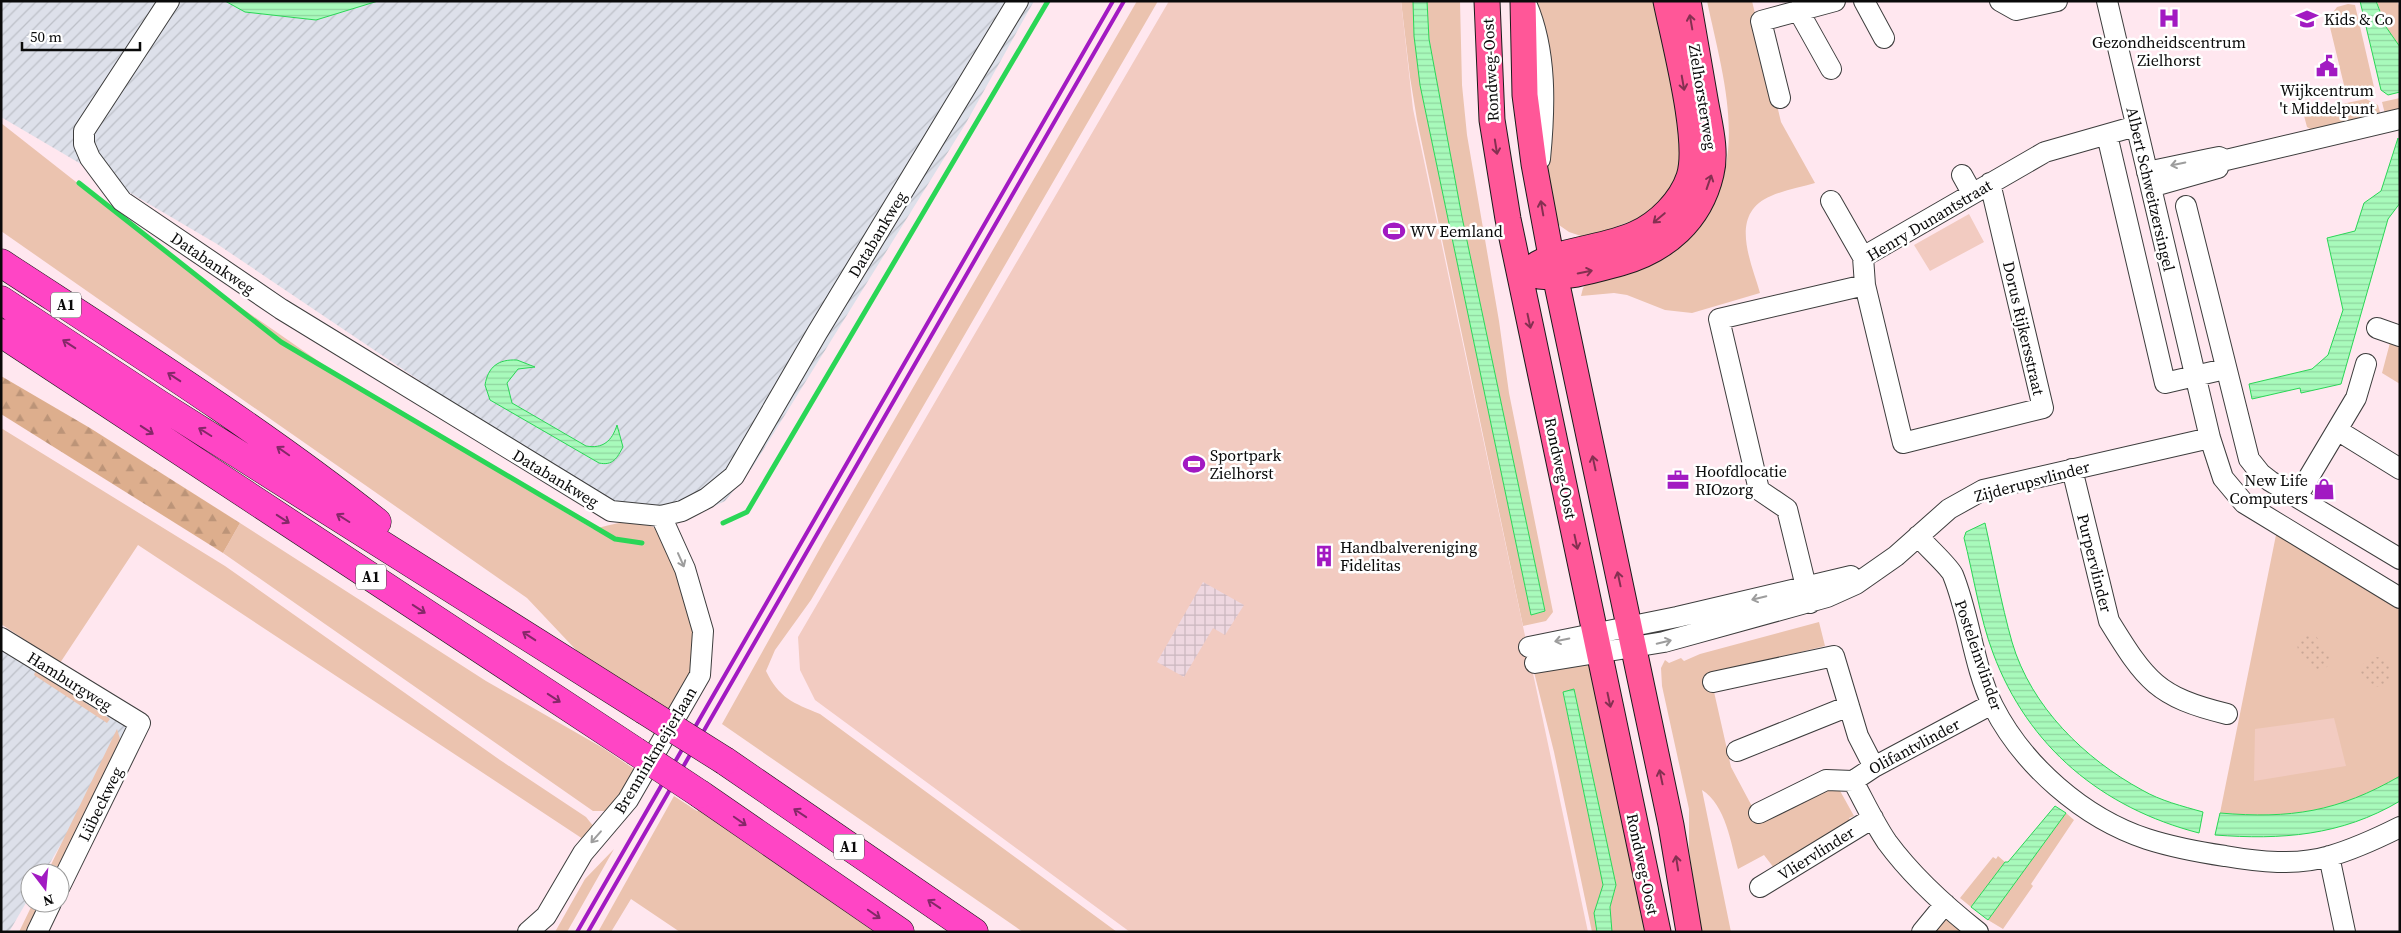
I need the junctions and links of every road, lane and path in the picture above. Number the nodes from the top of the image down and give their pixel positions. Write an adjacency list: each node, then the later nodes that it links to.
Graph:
1 (169, 1): 44 (street, Databankweg)
2 (1018, 1): 44 (street, Databankweg)
3 (1487, 1): 28 (main road, Rondweg-Oost, one-way to 28)
4 (1524, 1): 27 (main road, Rondweg-Oost, one-way to 4)
5 (1666, 1): 27 (main road, Zielhorsterweg, one-way to 27)
6 (1688, 1): 27 (main road, Zielhorsterweg, one-way to 6)
7 (1864, 1): 13 (street)
8 (2000, 1): 9 (street)
9 (2057, 1)
10 (2107, 1): 17 (street, Albert Schweitzersingel)
11 (1824, 2): 12 (street)
12 (1798, 10): 14 (street); 15 (street)
13 (1884, 38)
14 (1831, 69)
15 (1780, 98)
16 (2399, 119): 20 (street)
17 (2136, 126): 18 (street, Henry Dunantstraat); 20 (street, Albert Schweitzersingel)
18 (2107, 134): 21 (street, Henry Dunantstraat); 37 (street, Albert Schweitzersingel)
19 (1962, 175): 22 (street)
20 (2149, 179): 37 (street, Albert Schweitzersingel)
21 (1990, 183): 22 (street, Henry Dunantstraat); 29 (street, Dorus Rijkersstraat)
22 (1972, 193): 25 (street, Henry Dunantstraat)
23 (1831, 201): 25 (street)
24 (2186, 206): 36 (street, Albert Schweitzersingel)
25 (1863, 257): 29 (street, Henry Dunantstraat)
26 (1, 263): 49 (highway, A1, one-way to 26)
27 (1553, 267): 28 (main road, Zielhorsterweg); 51 (main road, Rondweg-Oost, one-way to 27)
28 (1520, 273): 52 (main road, Rondweg-Oost, one-way to 52)
29 (1865, 286): 47 (street, Henry Dunantstraat)
30 (1, 300): 49 (highway, A1, one-way to 30)
31 (2377, 328): 33 (street)
32 (1, 333): 38 (highway, A1)
33 (2400, 336)
34 (1, 357): 38 (highway, A1)
35 (2366, 364): 39 (street)
36 (2225, 369): 37 (street, Albert Schweitzersingel); 43 (street, Albert Schweitzersingel)
37 (2195, 376): 40 (street, Albert Schweitzersingel)
38 (106, 403): 72 (highway, A1, one-way to 72, bridge)
39 (2337, 430): 42 (street); 43 (street)
40 (2210, 438): 41 (street, Zijderupsvlinder); 48 (street, Albert Schweitzersingel)
41 (2072, 469): 45 (street, Zijderupsvlinder); 57 (street, Purpervlinder)
42 (2400, 469)
43 (2298, 497): 46 (street, Albert Schweitzersingel)
44 (661, 516): 71 (street, Brenninkmeijerlaan, one-way to 71)
45 (1918, 536): 47 (street, Zijderupsvlinder); 55 (street, Posteleinvlinder)
46 (2400, 559)
47 (1808, 595): 51 (street, Zijderupsvlinder)
48 (2400, 598)
49 (488, 609): 73 (highway, A1, one-way to 49, bridge)
50 (1, 638): 58 (street, Hamburgweg)
51 (1632, 638): 52 (street, Zijderupsvlinder); 75 (main road, Rondweg-Oost, one-way to 51)
52 (1597, 643): 53 (street); 74 (main road, Rondweg-Oost, one-way to 74)
53 (1532, 655)
54 (1714, 682): 56 (street)
55 (1992, 704): 60 (street, Olifantvlinder); 65 (street, Posteleinvlinder)
56 (1849, 706): 59 (street); 60 (street)
57 (2227, 714)
58 (140, 723): 66 (street, Lübeckweg)
59 (1737, 751)
60 (1874, 766): 61 (street, Olifantvlinder)
61 (1853, 781): 62 (street); 63 (street, Olifantvlinder)
62 (1759, 814)
63 (1873, 818): 67 (street, Vliervlinder); 68 (street, Olifantvlinder)
64 (2400, 827): 65 (street, Posteleinvlinder)
65 (2329, 856): 78 (street)
66 (70, 866)
67 (1760, 887)
68 (1945, 904): 76 (street); 77 (street, Olifantvlinder)
69 (47, 913): 70 (street)
70 (37, 932)
71 (528, 932)
72 (900, 932)
73 (974, 932)
74 (1658, 932)
75 (1689, 932)
76 (1922, 932)
77 (1978, 932)
78 (2345, 932)

